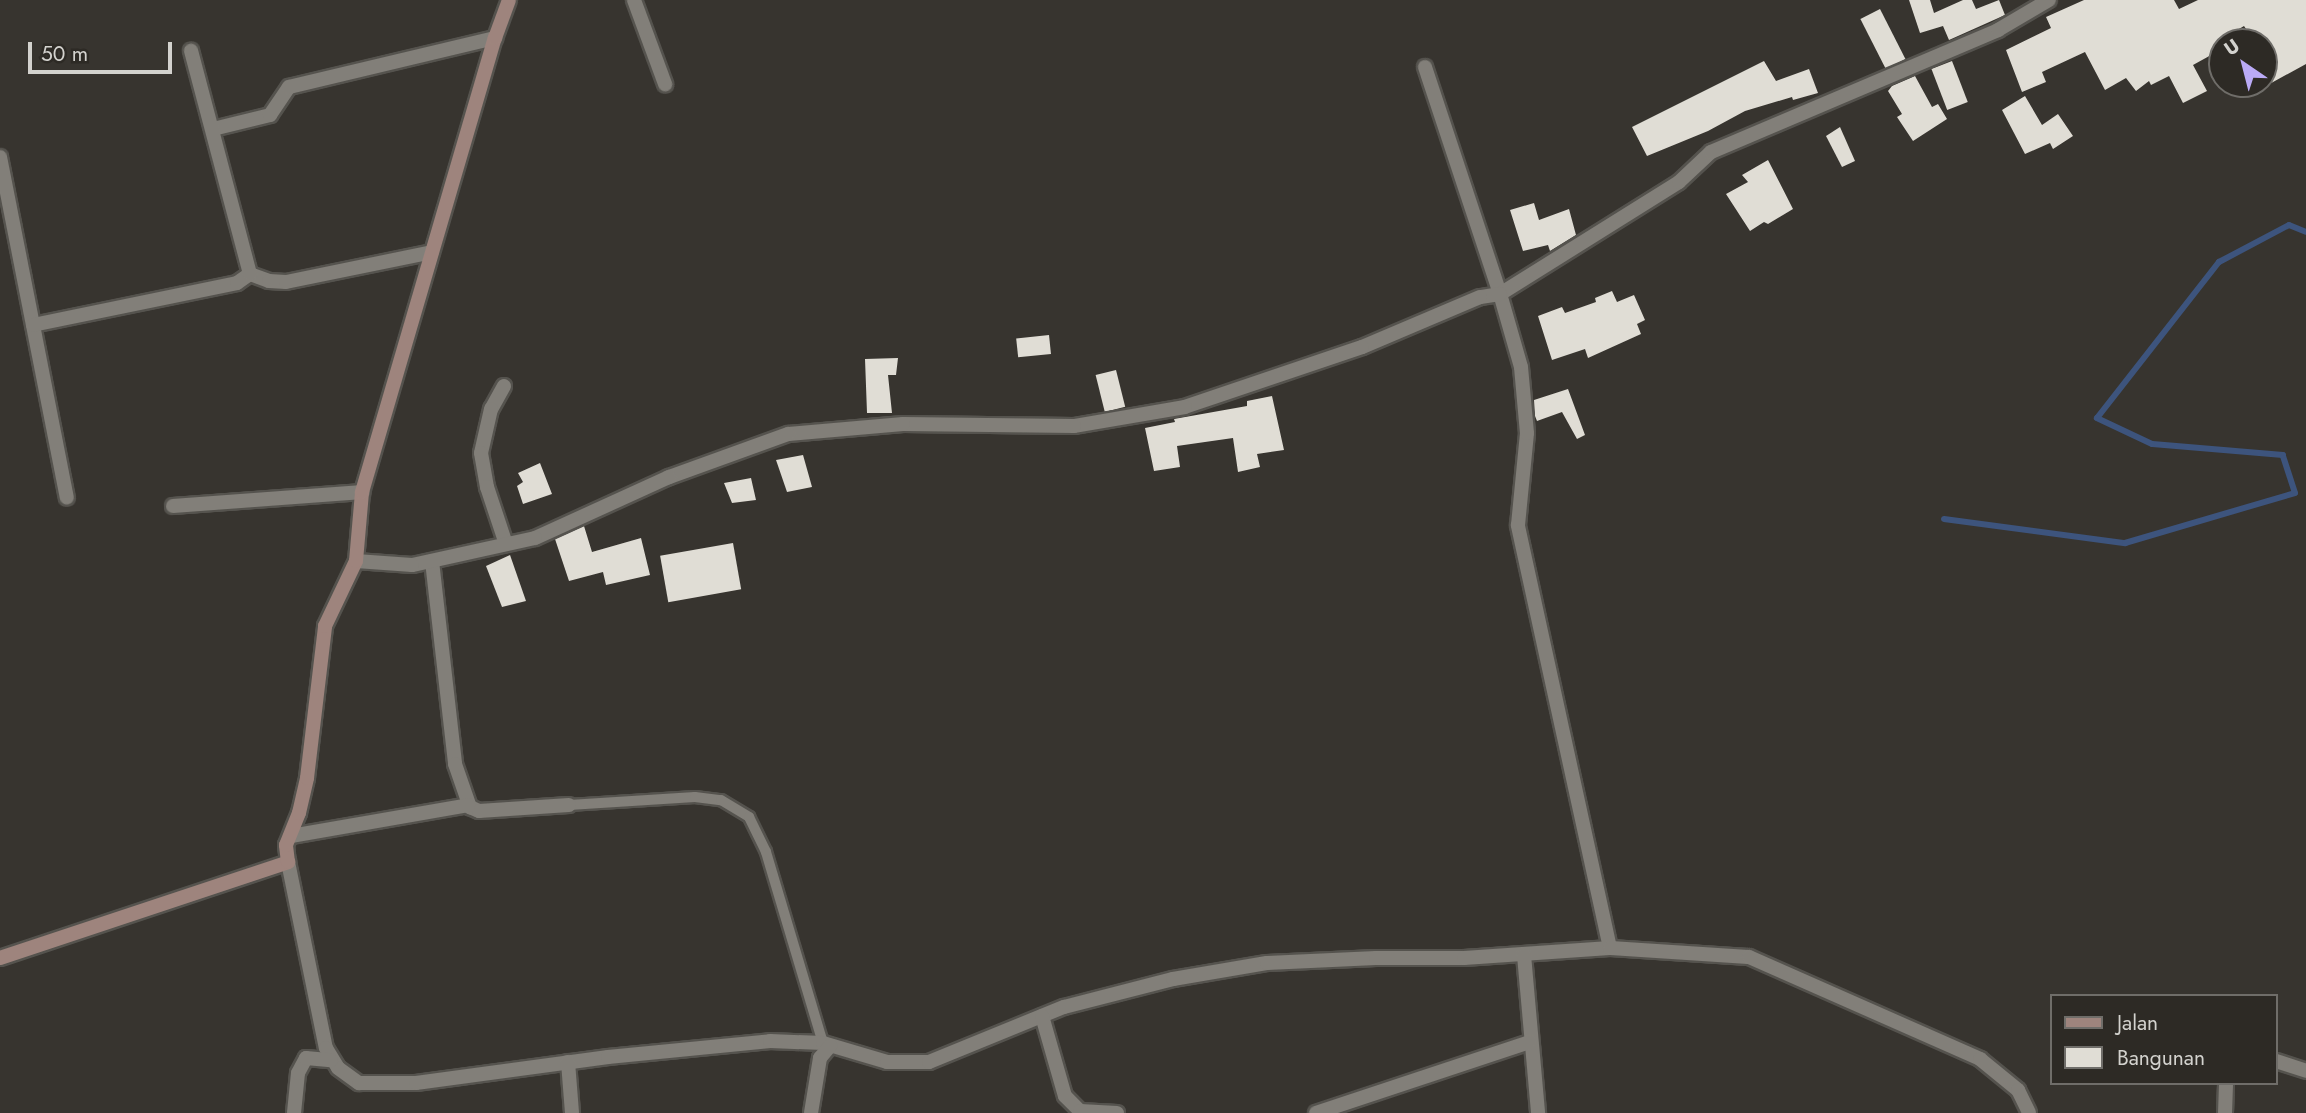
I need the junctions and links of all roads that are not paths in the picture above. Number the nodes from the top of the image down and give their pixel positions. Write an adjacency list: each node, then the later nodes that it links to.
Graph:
1 (509, 0): 4 (street)
2 (634, 0): 7 (street)
3 (2049, 0): 12 (street)
4 (495, 38): 8 (street); 10 (street)
5 (191, 51): 8 (street)
6 (1425, 67): 12 (street)
7 (665, 84)
8 (213, 129): 11 (street)
9 (0, 157): 13 (street)
10 (432, 252): 11 (street); 15 (street)
11 (250, 274): 13 (street)
12 (1500, 294): 18 (street); 25 (street)
13 (33, 325): 16 (street)
14 (504, 386): 18 (street)
15 (362, 492): 17 (street); 19 (street)
16 (68, 497)
17 (173, 506)
18 (506, 544): 20 (street)
19 (356, 561): 20 (street); 23 (street)
20 (432, 561): 21 (street)
21 (468, 805): 22 (street); 23 (street)
22 (569, 805): 30 (lane)
23 (291, 836): 24 (street)
24 (288, 862): 27 (street); 31 (street)
25 (1610, 948): 26 (street); 43 (street)
26 (1524, 955): 28 (street); 29 (street)
27 (0, 958)
28 (1042, 1016): 30 (street); 36 (street)
29 (1529, 1042): 41 (street); 42 (street)
30 (826, 1044): 32 (street); 39 (street)
31 (331, 1060): 32 (street); 37 (street)
32 (568, 1062): 38 (street)
33 (2278, 1062): 34 (street)
34 (2306, 1071)
35 (2226, 1085): 44 (street)
36 (1079, 1112): 40 (street)
37 (294, 1113)
38 (572, 1113)
39 (811, 1113)
40 (1117, 1113)
41 (1316, 1113)
42 (1538, 1113)
43 (2029, 1113)
44 (2225, 1113)

